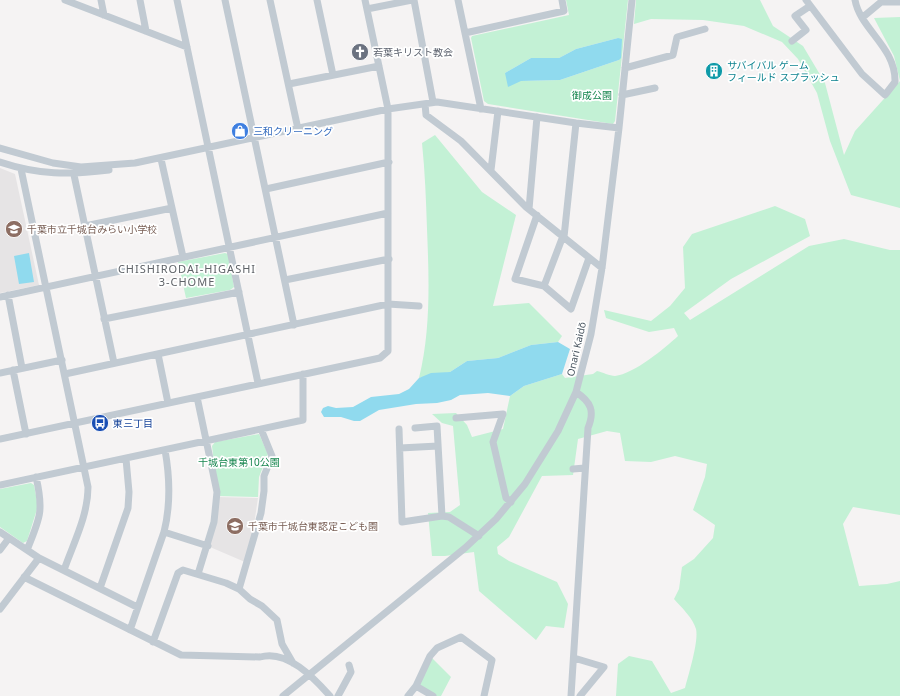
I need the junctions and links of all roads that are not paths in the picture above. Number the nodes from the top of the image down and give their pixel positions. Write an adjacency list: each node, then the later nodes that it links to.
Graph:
1 (65, 0): 17 (street)
2 (101, 0): 17 (street)
3 (140, 0): 20 (street)
4 (179, 0): 23 (street)
5 (225, 0): 39 (street)
6 (270, 0): 27 (street)
7 (317, 0): 26 (street)
8 (365, 0): 16 (street)
9 (413, 0): 16 (street); 30 (street)
10 (458, 0): 21 (street)
11 (562, 0): 21 (street)
12 (632, 0): 25 (street, Onari Kaidō)
13 (855, 0): 18 (street)
14 (900, 2): 18 (street)
15 (808, 3): 18 (street); 22 (street)
16 (367, 9): 24 (street)
17 (104, 15): 20 (street)
18 (863, 17)
19 (705, 30): 25 (street)
20 (146, 31): 23 (street)
21 (465, 32): 32 (street)
22 (792, 41)
23 (187, 47): 41 (street)
24 (379, 66): 26 (street); 33 (street)
25 (625, 68): 29 (street, Onari Kaidō)
26 (333, 75): 27 (street)
27 (289, 84): 38 (street)
28 (655, 88): 29 (street)
29 (622, 95): 37 (street, Onari Kaidō)
30 (433, 102): 31 (street); 32 (street)
31 (425, 104): 33 (street); 47 (street)
32 (481, 109): 34 (street)
33 (388, 110): 38 (street); 44 (street)
34 (498, 111): 35 (street); 47 (street)
35 (537, 117): 36 (street); 51 (street)
36 (576, 123): 37 (street); 55 (street)
37 (619, 128): 61 (street, Onari Kaidō)
38 (298, 129): 39 (street)
39 (255, 138): 41 (street); 49 (street)
40 (0, 148): 45 (street)
41 (209, 148): 42 (street); 57 (street)
42 (162, 159): 45 (street); 50 (street)
43 (0, 162): 46 (street)
44 (389, 162): 49 (street); 52 (street)
45 (135, 163): 48 (street)
46 (21, 169): 48 (street); 65 (street)
47 (491, 170): 51 (street)
48 (74, 175): 54 (street)
49 (266, 189): 56 (street)
50 (172, 208): 54 (street); 58 (street)
51 (529, 209): 53 (street)
52 (388, 213): 56 (street); 60 (street)
53 (537, 215): 55 (street); 64 (street)
54 (85, 226): 62 (street)
55 (564, 236): 59 (street); 64 (street)
56 (276, 238): 57 (street); 63 (street)
57 (230, 247): 58 (street); 66 (street)
58 (183, 257): 62 (street)
59 (589, 258): 61 (street); 64 (street)
60 (389, 259): 63 (street); 69 (street)
61 (602, 268): 83 (street, Onari Kaidō)
62 (95, 276): 65 (street); 71 (street)
63 (285, 280): 72 (street)
64 (544, 286)
65 (46, 287): 67 (street); 75 (street)
66 (239, 292): 71 (street); 73 (street)
67 (8, 295): 68 (street); 77 (street)
68 (0, 297)
69 (388, 304): 70 (street); 72 (street); 81 (street)
70 (418, 306)
71 (104, 319): 76 (street)
72 (294, 325): 73 (street)
73 (248, 334): 74 (street); 82 (street)
74 (158, 354): 76 (street); 85 (street)
75 (62, 360): 77 (street); 80 (street)
76 (114, 363): 80 (street)
77 (22, 368): 78 (street)
78 (12, 370): 79 (street); 91 (street)
79 (0, 373)
80 (65, 374): 87 (street)
81 (302, 374): 82 (street); 90 (street)
82 (258, 383): 84 (street)
83 (576, 392): 99 (street); 103 (street, Onari Kaidō)
84 (197, 397): 85 (street); 93 (street)
85 (168, 403): 87 (street)
86 (456, 418): 103 (street)
87 (75, 423): 91 (street); 98 (street)
88 (399, 428): 95 (street)
89 (415, 428): 94 (street)
90 (260, 429): 93 (street); 117 (street)
91 (26, 434): 92 (street)
92 (0, 438)
93 (207, 440): 96 (street); 109 (street)
94 (438, 446): 95 (street); 104 (street)
95 (400, 448): 104 (street)
96 (165, 450): 97 (street); 106 (street)
97 (126, 459): 98 (street); 116 (street)
98 (85, 467): 101 (street); 113 (street)
99 (585, 468): 100 (street); 122 (street)
100 (573, 469)
101 (36, 477): 102 (street); 111 (street)
102 (0, 485)
103 (511, 502): 107 (street, Onari Kaidō)
104 (442, 516): 107 (street)
105 (0, 532): 108 (street)
106 (164, 532): 109 (street); 118 (street)
107 (479, 536): 125 (street, Onari Kaidō)
108 (9, 538): 110 (street); 111 (street)
109 (208, 546): 114 (street)
110 (0, 550)
111 (27, 550): 112 (street)
112 (38, 558): 113 (street); 115 (street)
113 (64, 570): 116 (street)
114 (198, 574): 117 (street); 121 (street)
115 (24, 577): 119 (street); 120 (street)
116 (100, 588): 118 (street)
117 (239, 589): 123 (street)
118 (137, 607): 120 (street)
119 (0, 609)
120 (130, 630): 121 (street)
121 (153, 642): 123 (street)
122 (574, 658): 133 (street); 134 (street)
123 (293, 663): 125 (street)
124 (349, 665): 129 (street)
125 (309, 676): 127 (street, Onari Kaidō); 128 (street)
126 (416, 686): 130 (street); 131 (street); 132 (street)
127 (283, 696)
128 (330, 696)
129 (338, 696)
130 (408, 696)
131 (433, 696)
132 (484, 696)
133 (571, 696)
134 (580, 696)

